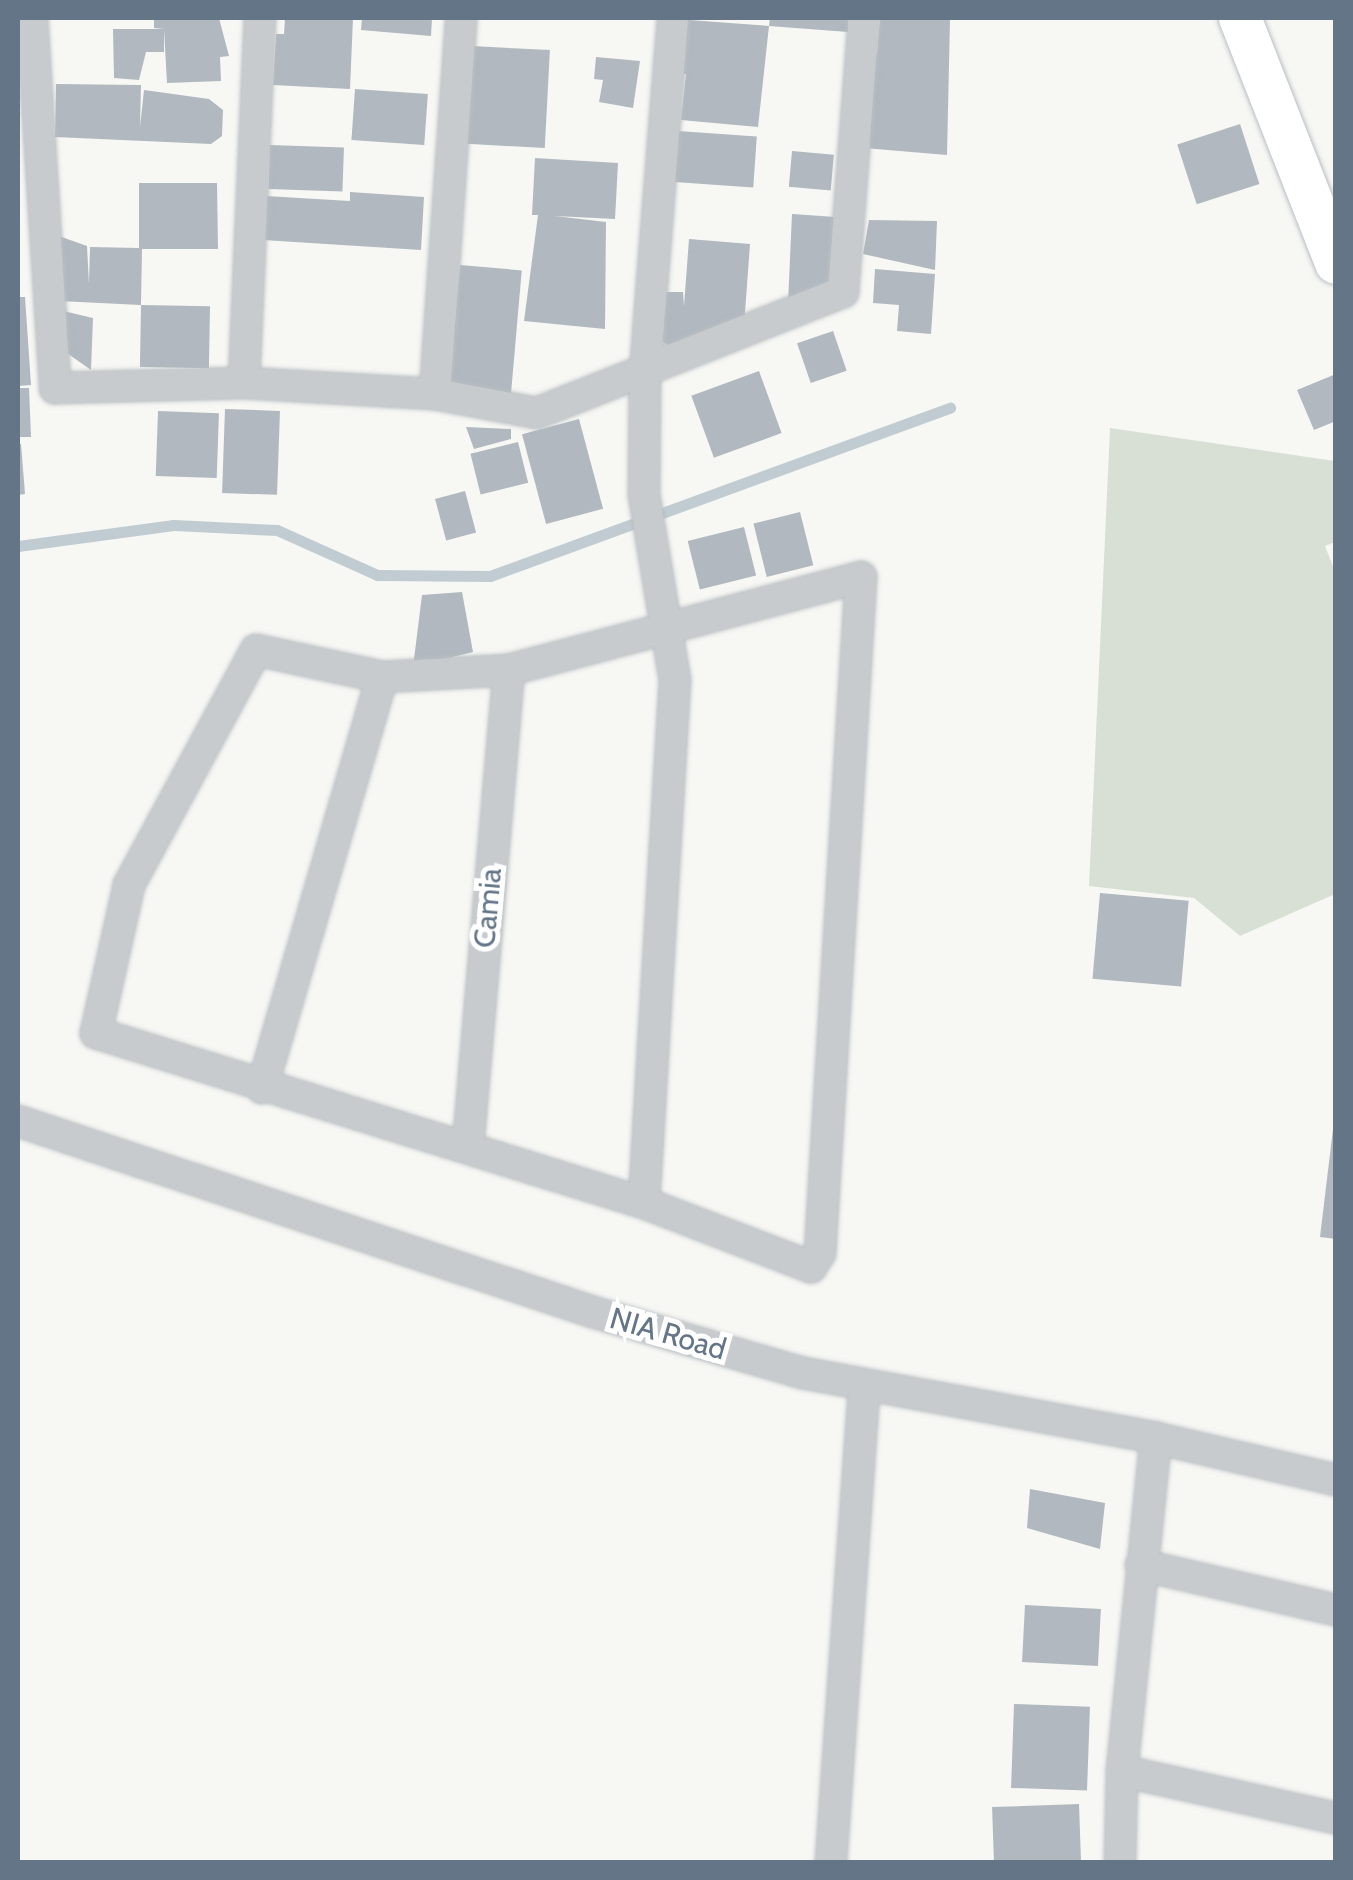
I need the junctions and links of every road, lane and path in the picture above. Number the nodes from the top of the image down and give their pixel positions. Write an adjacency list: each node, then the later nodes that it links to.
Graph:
1 (32, 18): 9 (street)
2 (260, 18): 9 (street)
3 (462, 18): 10 (street)
4 (674, 18): 8 (street)
5 (864, 18): 8 (street)
6 (1240, 18): 7 (main road)
7 (1336, 263)
8 (645, 374): 10 (street); 11 (street)
9 (244, 384): 10 (street)
10 (436, 394)
11 (666, 624): 12 (street); 17 (street); 17 (street)
12 (509, 670): 13 (street); 16 (street, Camia)
13 (382, 677): 14 (street); 14 (street)
14 (262, 1088): 16 (street)
15 (18, 1121): 18 (street, NIA Road)
16 (468, 1147): 17 (street)
17 (644, 1203)
18 (864, 1388): 19 (street, NIA Road); 25 (street)
19 (1156, 1438): 20 (street, NIA Road); 21 (street)
20 (1336, 1480)
21 (1141, 1564): 22 (street); 23 (street)
22 (1336, 1610)
23 (1122, 1771): 24 (street); 26 (street)
24 (1336, 1818)
25 (831, 1862)
26 (1120, 1862)

